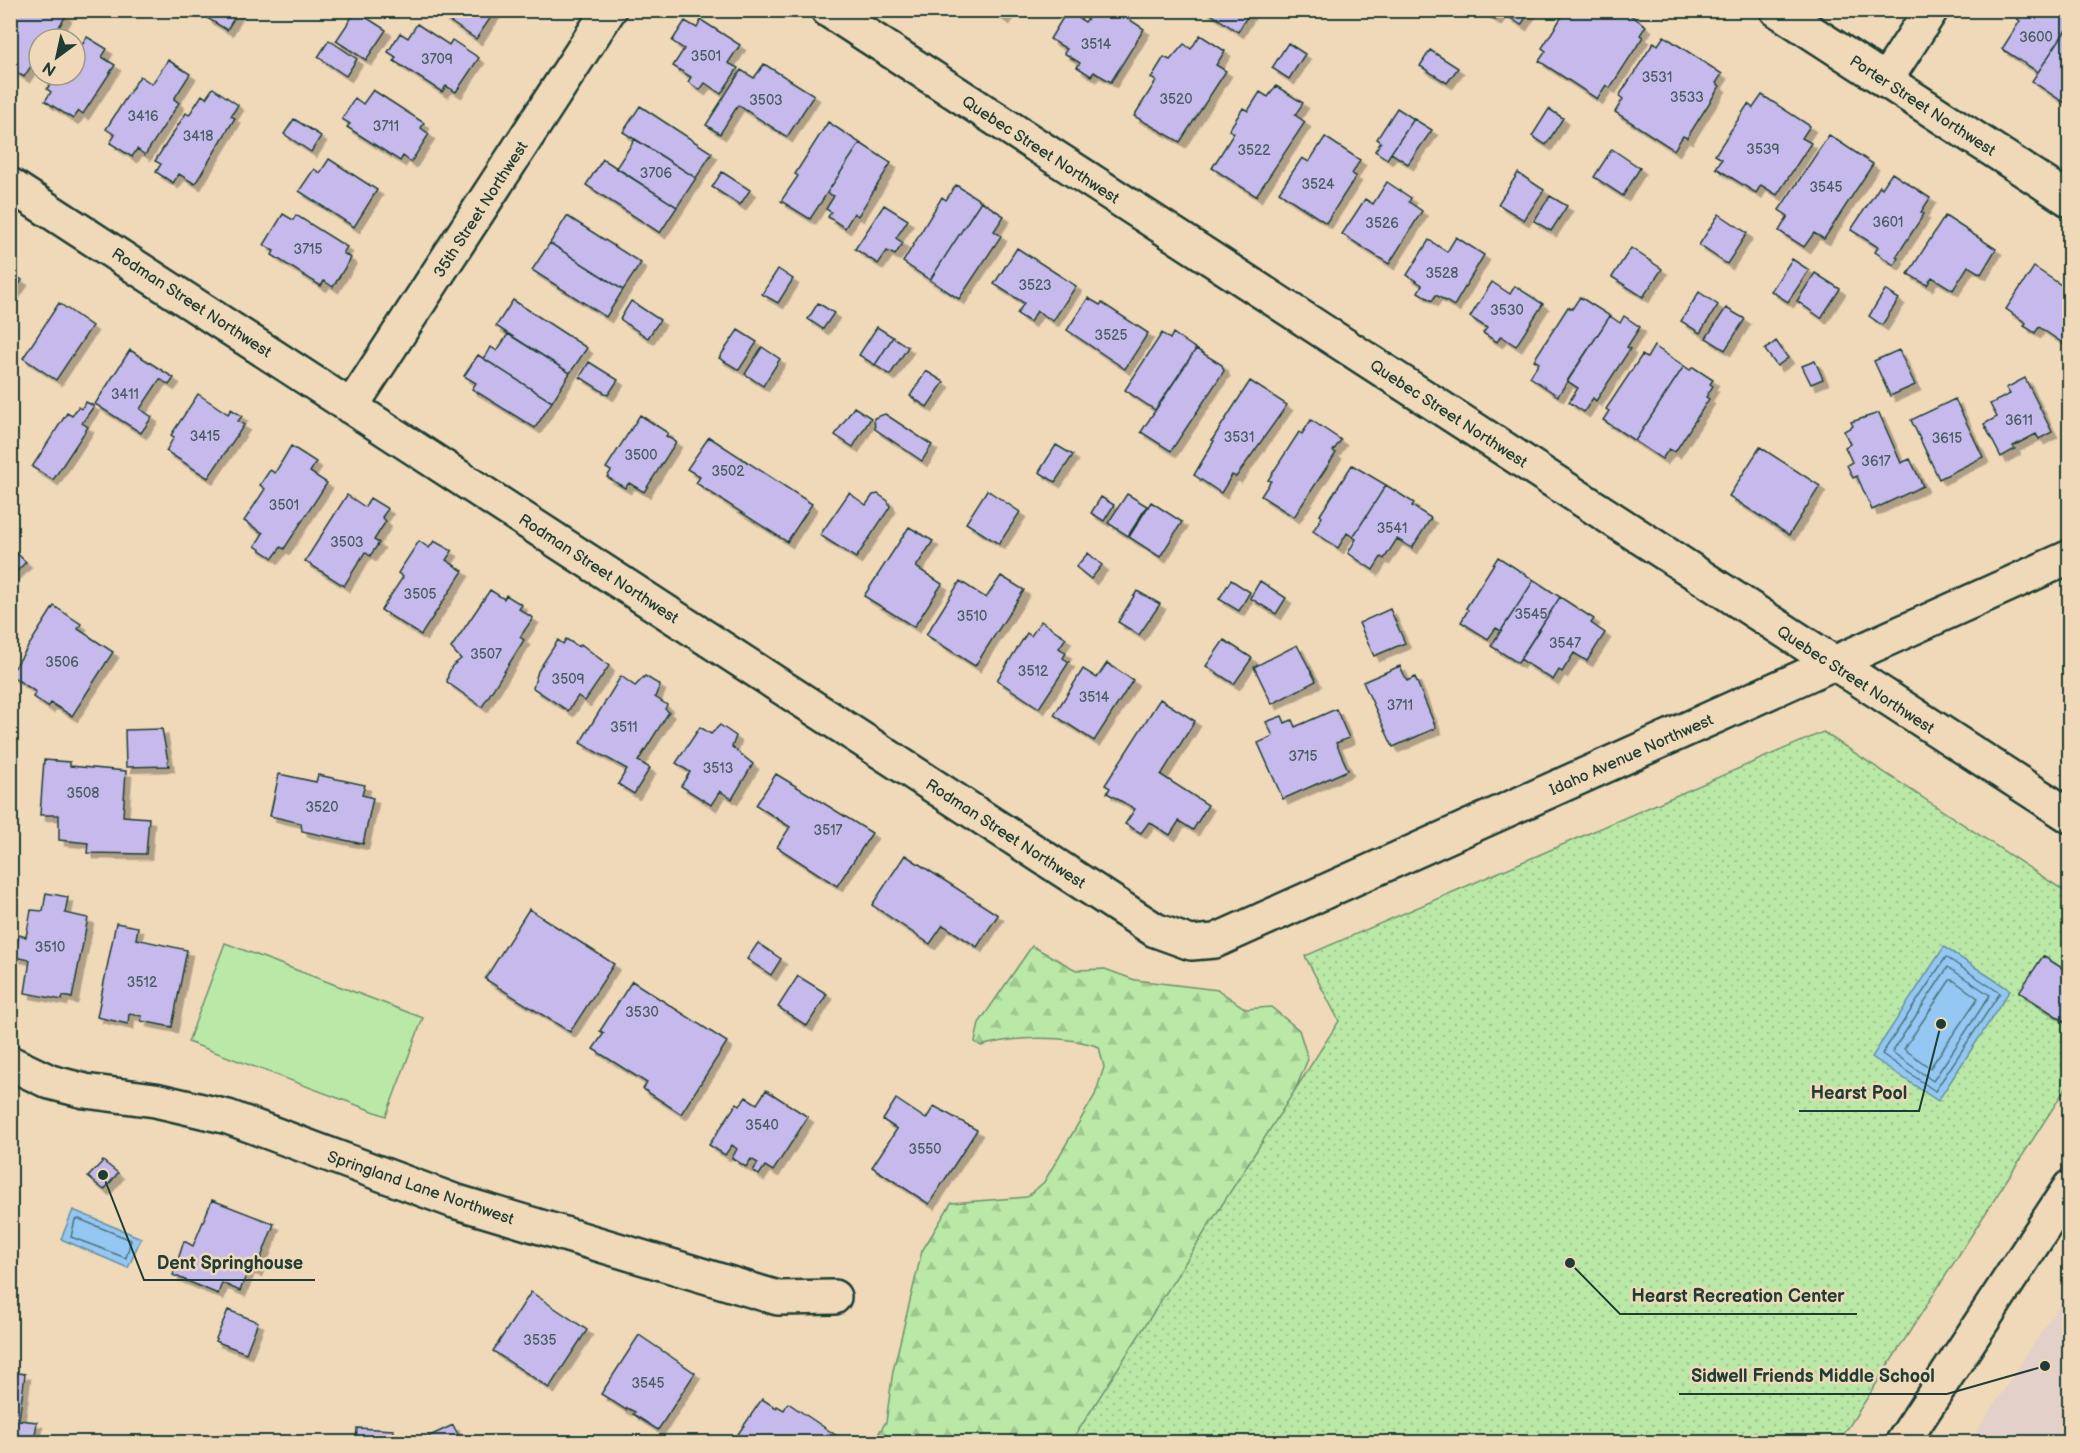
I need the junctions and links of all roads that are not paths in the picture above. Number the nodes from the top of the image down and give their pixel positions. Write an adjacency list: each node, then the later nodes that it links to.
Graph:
1 (609, 10): 8 (street, 35th Street Northwest)
2 (828, 10): 10 (street, Quebec Street Northwest)
3 (1777, 10): 5 (street, Porter Street Northwest)
4 (1931, 10): 5 (street)
5 (1885, 81): 7 (street, Porter Street Northwest)
6 (10, 185): 8 (street, Rodman Street Northwest)
7 (2070, 200)
8 (351, 407): 12 (street, Rodman Street Northwest)
9 (2070, 557): 10 (street, Idaho Avenue Northwest)
10 (1833, 663): 11 (street, Quebec Street Northwest); 12 (street, Idaho Avenue Northwest)
11 (2070, 816)
12 (1191, 943)
13 (10, 1063): 15 (street, Springland Lane Northwest)
14 (2070, 1188): 16 (street)
15 (834, 1297)
16 (1903, 1443)

